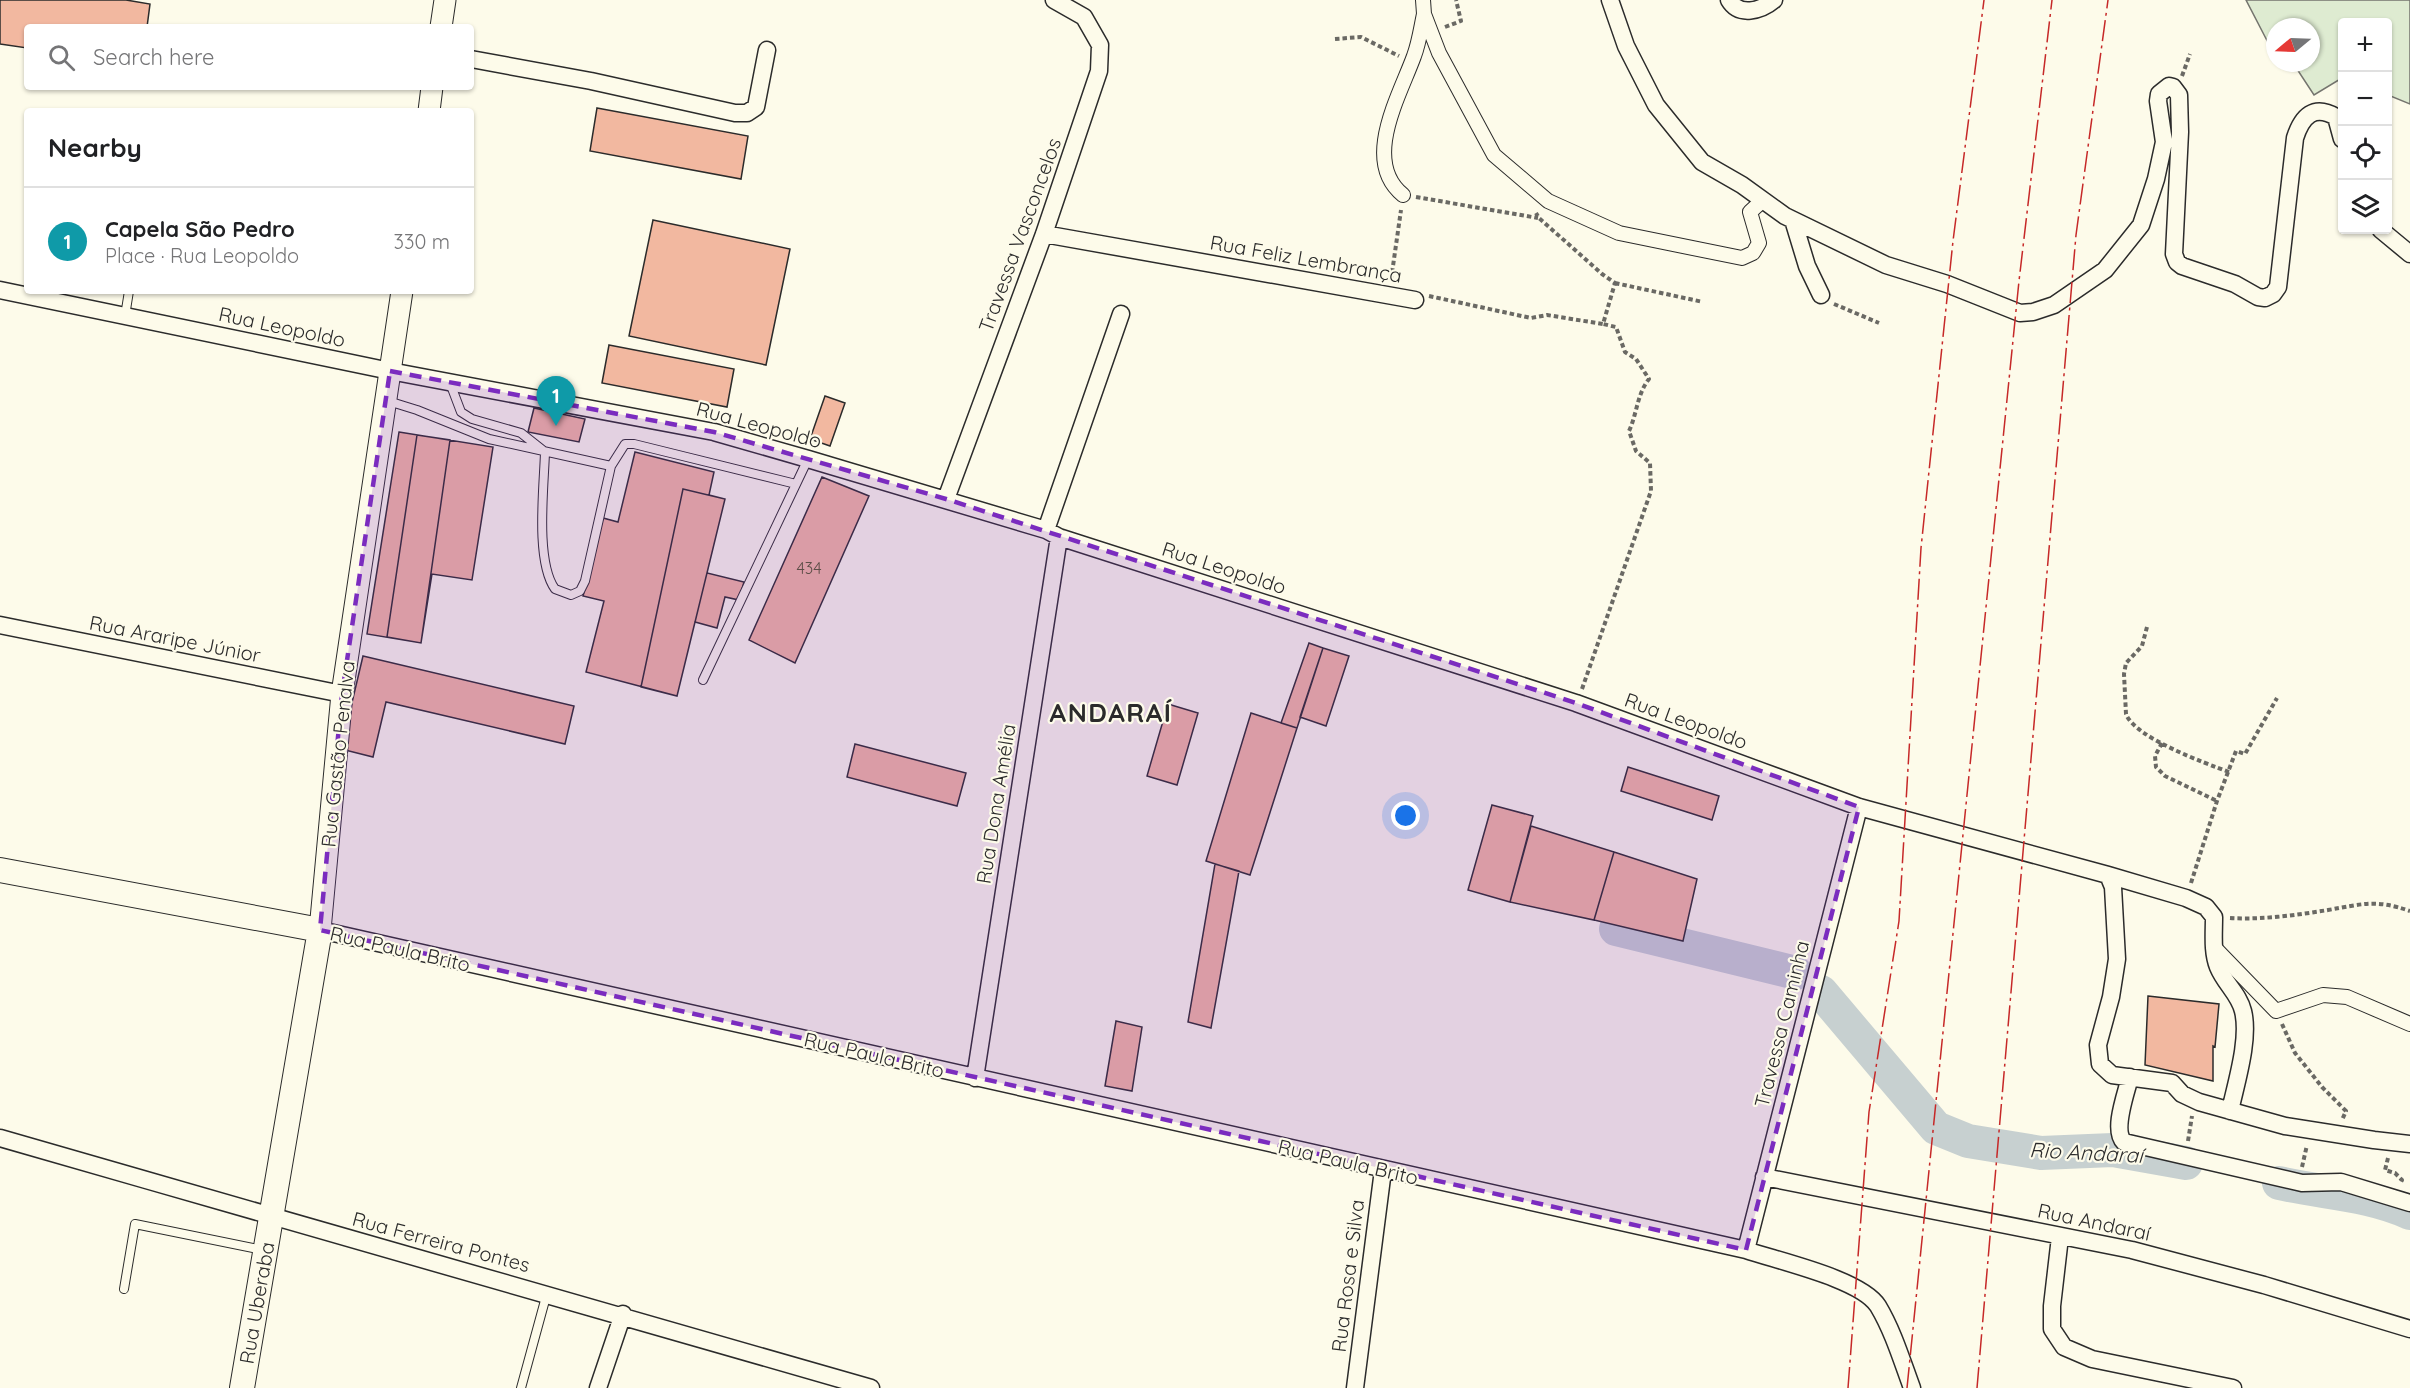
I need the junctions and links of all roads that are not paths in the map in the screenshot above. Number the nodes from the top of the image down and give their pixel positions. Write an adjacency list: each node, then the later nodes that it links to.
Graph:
1 (445, 0): 7 (street)
2 (1054, 0): 16 (street, Travessa Vasconcelos)
3 (1610, 0): 14 (street)
4 (1729, 0): 5 (street)
5 (1774, 0)
6 (1423, 7): 13 (street); 14 (street)
7 (441, 24)
8 (767, 50): 9 (street)
9 (474, 60)
10 (432, 90): 11 (street)
11 (429, 108)
12 (2339, 126): 15 (street)
13 (1403, 195)
14 (1763, 200): 15 (street)
15 (1793, 220): 22 (street)
16 (1044, 234): 23 (street, Rua Feliz Lembrança); 33 (street, Travessa Vasconcelos)
17 (2387, 234): 18 (street)
18 (2410, 254)
19 (0, 290): 25 (street, Rua Leopoldo)
20 (129, 294): 25 (lane)
21 (402, 294): 26 (street, Rua Gastão Penalva)
22 (1821, 295)
23 (1415, 300)
24 (1121, 314): 34 (street, Rua Dona Amélia)
25 (125, 316): 26 (street, Rua Leopoldo)
26 (390, 371): 27 (street, Rua Leopoldo); 28 (street, Rua Gastão Penalva)
27 (450, 382): 29 (lane); 30 (street, Rua Leopoldo)
28 (384, 400): 29 (lane); 37 (street, Rua Gastão Penalva)
29 (545, 452): 31 (lane); 31 (lane)
30 (808, 459): 32 (lane); 33 (street, Rua Leopoldo)
31 (611, 466): 32 (lane)
32 (796, 484): 36 (lane)
33 (946, 499): 34 (street, Rua Leopoldo)
34 (1052, 533): 38 (street, Rua Leopoldo); 45 (street, Rua Dona Amélia)
35 (0, 625): 37 (street, Rua Araripe Júnior)
36 (703, 680)
37 (342, 694): 41 (street, Rua Gastão Penalva)
38 (1859, 807): 40 (street, Rua Leopoldo); 50 (street, Travessa Caminha)
39 (0, 870): 41 (main road, Rua Paula Brito)
40 (2108, 874): 42 (street, Rua Leopoldo); 44 (street)
41 (320, 930): 45 (street, Rua Paula Brito); 52 (main road, Rua Gastão Penalva)
42 (2213, 946): 43 (street); 46 (street)
43 (2410, 1024)
44 (2130, 1077): 46 (street); 51 (street)
45 (975, 1078): 49 (street, Rua Paula Brito)
46 (2230, 1111): 48 (street)
47 (0, 1138): 52 (street, Rua Ferreira Pontes)
48 (2410, 1144)
49 (1383, 1170): 54 (street, Rua Paula Brito); 64 (street, Rua Rosa e Silva)
50 (1764, 1177): 53 (street, Rua Andaraí); 54 (street, Travessa Caminha)
51 (2403, 1200)
52 (273, 1217): 55 (main road, Rua Uberaba); 57 (street, Rua Ferreira Pontes)
53 (2060, 1237): 59 (street, Rua Andaraí); 66 (street)
54 (1746, 1250): 65 (street, Rua Paula Brito)
55 (267, 1251): 56 (lane); 60 (main road, Rua Uberaba)
56 (124, 1289)
57 (547, 1293): 58 (street, Rua Ferreira Pontes); 61 (lane)
58 (623, 1314): 62 (street); 63 (street, Rua Ferreira Pontes)
59 (2410, 1329)
60 (242, 1388)
61 (521, 1388)
62 (598, 1388)
63 (871, 1388)
64 (1355, 1388)
65 (1912, 1388)
66 (2233, 1388)

